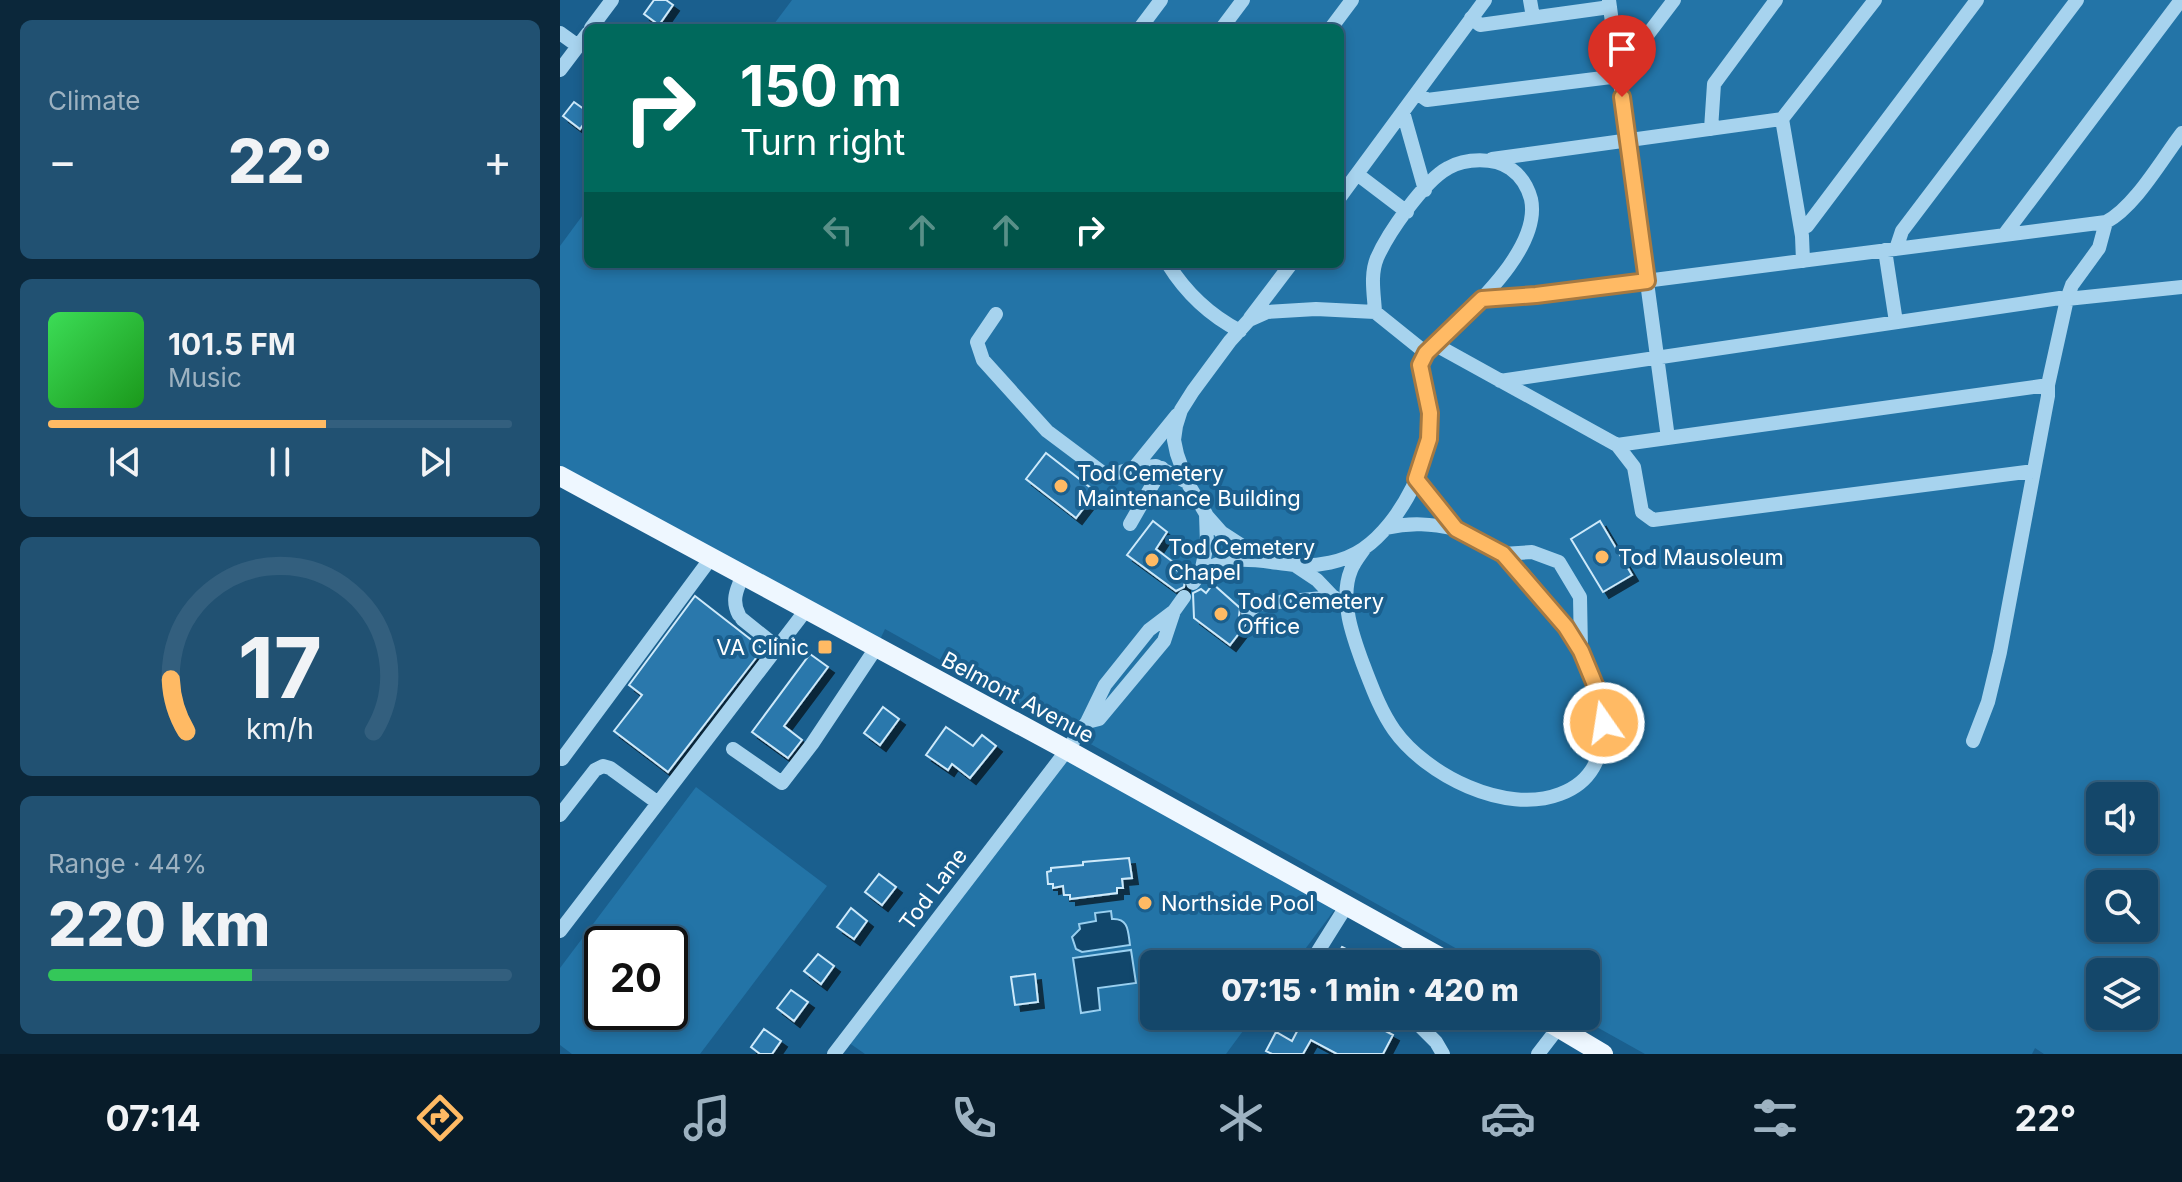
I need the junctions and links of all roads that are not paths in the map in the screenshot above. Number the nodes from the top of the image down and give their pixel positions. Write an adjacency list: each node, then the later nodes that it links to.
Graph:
1 (612, 0): 16 (street)
2 (1161, 0): 17 (street)
3 (1243, 0): 18 (street)
4 (1352, 0): 19 (street)
5 (1484, 0): 15 (street)
6 (1530, 0): 14 (street)
7 (1674, 0): 23 (street)
8 (1776, 0): 28 (street)
9 (1875, 0): 27 (street)
10 (1977, 0): 37 (street)
11 (2077, 0): 39 (street)
12 (2181, 0): 38 (street)
13 (1609, 4): 14 (street); 23 (street)
14 (1533, 17): 15 (street)
15 (1471, 18): 25 (street)
16 (594, 24)
17 (1143, 24)
18 (1225, 24)
19 (1334, 24)
20 (560, 33): 22 (street)
21 (584, 38): 22 (street)
22 (578, 46): 24 (street)
23 (1618, 68): 25 (street); 30 (street)
24 (560, 70)
25 (1417, 93): 26 (street)
26 (1403, 112): 32 (street); 33 (street)
27 (1782, 119): 28 (street); 37 (street)
28 (1711, 129): 30 (street)
29 (2182, 133): 36 (street)
30 (1628, 141): 31 (street); 43 (street)
31 (1484, 160): 33 (street); 45 (street)
32 (1357, 174): 34 (street); 35 (street)
33 (1425, 190): 35 (street)
34 (1344, 192)
35 (1407, 212): 47 (street)
36 (2106, 222): 38 (street); 46 (street)
37 (1801, 228): 40 (street)
38 (2004, 235): 39 (street)
39 (1890, 250): 40 (street); 49 (street)
40 (1803, 261): 43 (street)
41 (1171, 268): 50 (street)
42 (1288, 268): 50 (street)
43 (1647, 281): 45 (street); 52 (street)
44 (2182, 287): 46 (street)
45 (1482, 299): 51 (street)
46 (2067, 299): 49 (street); 54 (street)
47 (1375, 312): 50 (street); 51 (street)
48 (996, 314): 58 (street)
49 (1896, 322): 52 (street)
50 (1244, 325): 55 (street)
51 (1431, 349): 53 (street); 61 (street)
52 (1657, 358): 53 (street); 56 (street)
53 (1499, 381): 57 (street)
54 (2048, 385): 56 (street); 60 (street)
55 (1181, 410): 58 (street); 62 (street)
56 (1668, 438): 57 (street)
57 (1617, 445): 60 (street)
58 (1134, 468): 59 (street)
59 (1162, 468): 62 (street); 65 (street)
60 (2034, 471): 86 (street)
61 (1416, 479): 66 (street); 67 (street)
62 (1187, 482): 64 (street)
63 (563, 483): 70 (main road, Belmont Avenue)
64 (1206, 514): 71 (street); 71 (street)
65 (1130, 524)
66 (1386, 528): 67 (street); 68 (street)
67 (1456, 529): 69 (street)
68 (1364, 549): 72 (street); 79 (street)
69 (1503, 554): 82 (street); 82 (street)
70 (711, 558): 73 (main road, Belmont Avenue); 89 (street)
71 (1267, 560): 72 (street)
72 (1294, 565): 75 (street)
73 (743, 575): 76 (main road, Belmont Avenue); 80 (street)
74 (1184, 597): 77 (street)
75 (1334, 597): 78 (street); 79 (street)
76 (806, 610): 80 (street); 81 (main road, Belmont Avenue)
77 (1174, 611): 83 (street); 84 (street)
78 (1248, 613)
79 (1349, 619): 82 (street)
80 (777, 647): 90 (street)
81 (876, 648): 87 (street); 88 (main road, Belmont Avenue)
82 (1581, 651)
83 (1100, 695): 84 (street); 85 (street)
84 (1113, 704): 85 (street)
85 (1087, 722): 88 (street, Tod Lane)
86 (1973, 741)
87 (733, 749)
88 (1067, 750): 92 (main road, Belmont Avenue); 99 (street, Tod Lane)
89 (562, 759)
90 (658, 803): 91 (street); 93 (street)
91 (560, 815)
92 (1347, 905): 94 (street); 95 (main road, Belmont Avenue)
93 (560, 931)
94 (1319, 950)
95 (1427, 950)
96 (1424, 1030): 100 (street)
97 (1556, 1030): 101 (street)
98 (1561, 1030): 102 (main road)
99 (834, 1054)
100 (1443, 1054)
101 (1538, 1054)
102 (1603, 1054)

